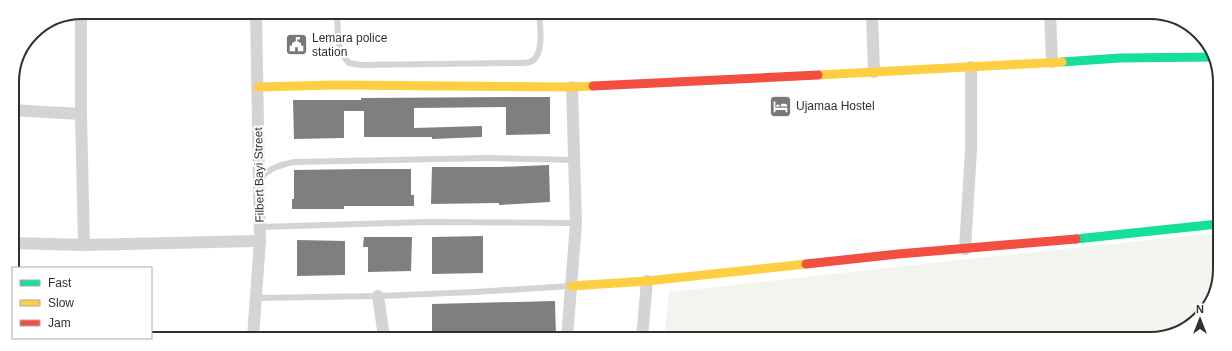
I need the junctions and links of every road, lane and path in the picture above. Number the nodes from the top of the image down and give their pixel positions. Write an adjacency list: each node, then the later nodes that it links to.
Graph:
1 (81, 19): 14 (street)
2 (256, 19): 11 (street, Filbert Bayi Street)
3 (337, 19): 4 (lane)
4 (539, 19)
5 (872, 19): 10 (street)
6 (1050, 19): 8 (street)
7 (1207, 55): 8 (street)
8 (1052, 62): 9 (street)
9 (971, 66): 10 (street); 23 (street)
10 (874, 72): 12 (street)
11 (258, 87): 12 (street); 16 (street, Filbert Bayi Street)
12 (572, 87): 15 (street)
13 (19, 110): 14 (street)
14 (81, 114): 22 (street)
15 (575, 160): 16 (lane); 17 (street)
16 (259, 180): 19 (street, Filbert Bayi Street)
17 (576, 223): 19 (lane); 25 (street)
18 (1213, 225): 23 (street)
19 (260, 227): 20 (street, Filbert Bayi Street)
20 (260, 241): 22 (street); 27 (street, Filbert Bayi Street)
21 (19, 243): 22 (street)
22 (84, 244)
23 (965, 249): 24 (street)
24 (648, 281): 25 (street); 31 (street)
25 (571, 286): 26 (lane); 30 (street)
26 (378, 296): 27 (lane); 29 (street)
27 (256, 298): 28 (street, Filbert Bayi Street)
28 (253, 332)
29 (383, 332)
30 (567, 332)
31 (643, 332)

